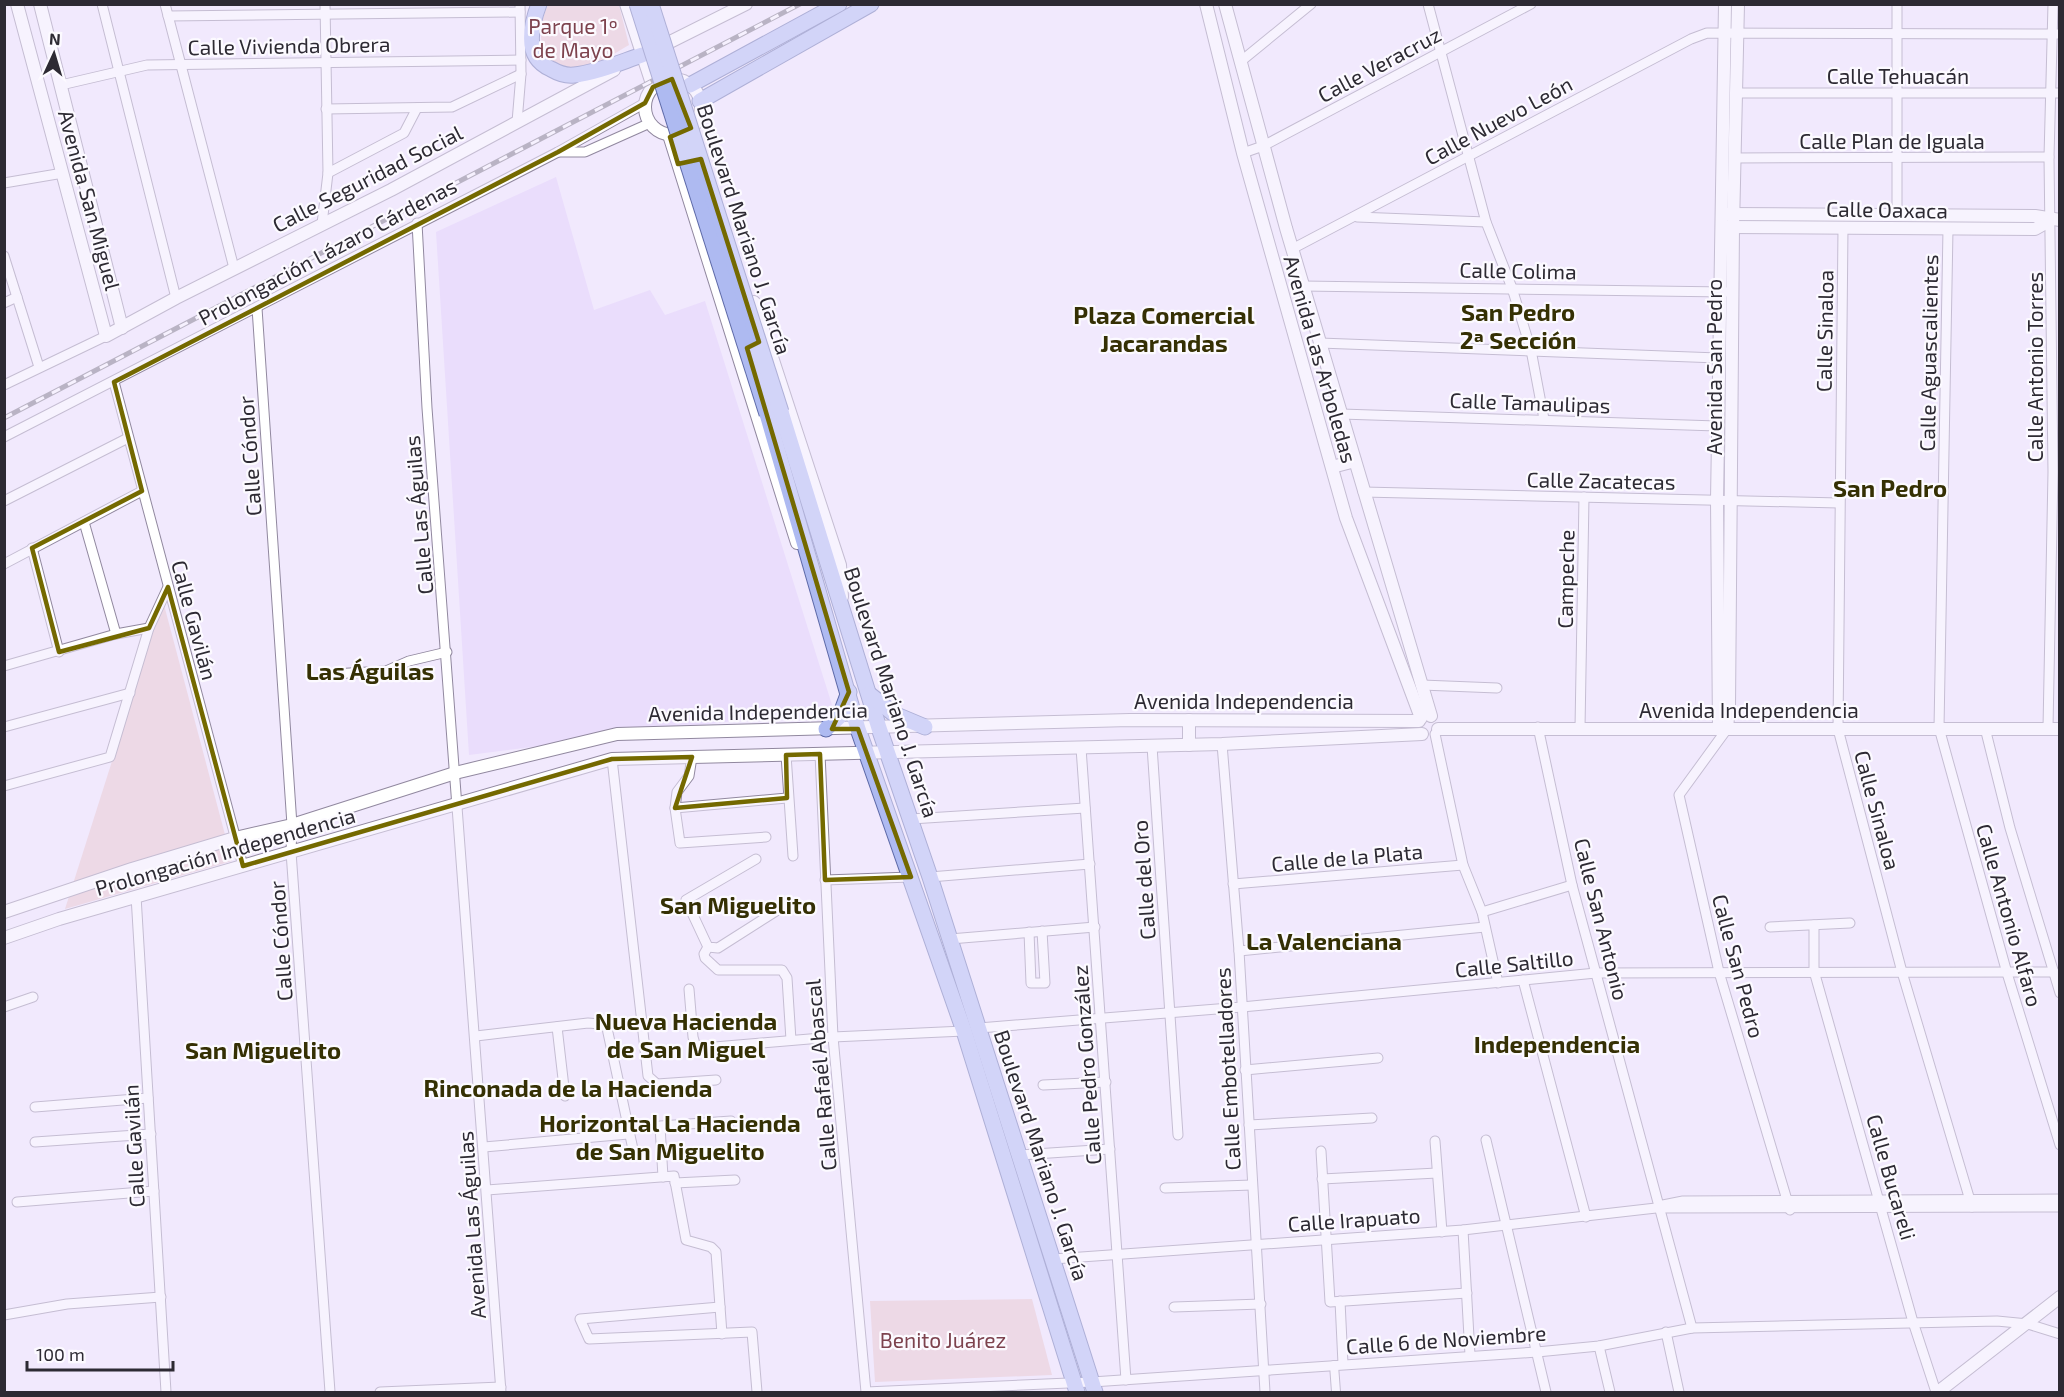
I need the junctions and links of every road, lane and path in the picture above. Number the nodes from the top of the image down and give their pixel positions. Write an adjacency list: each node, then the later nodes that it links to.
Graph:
1 (17, 4): 62 (street, Avenida San Miguel)
2 (40, 4): 39 (street, Avenida San Miguel)
3 (102, 4): 35 (street)
4 (165, 4): 24 (street)
5 (539, 4): 30 (main road)
6 (626, 4): 30 (street)
7 (637, 4): 98 (main road, Boulevard Mariano J. García, bridge)
8 (651, 4): 98 (main road, Boulevard Mariano J. García, bridge)
9 (656, 4): 28 (street)
10 (746, 4): 28 (street, Calle Seguridad Social)
11 (839, 4): 38 (main road)
12 (871, 4): 45 (main road)
13 (1206, 4): 40 (street, Avenida Las Arboledas)
14 (1225, 4): 33 (street, Avenida Las Arboledas)
15 (1311, 4): 33 (street)
16 (1428, 4): 29 (street)
17 (1531, 4): 29 (street, Calle Veracruz)
18 (1725, 4): 25 (street, Avenida San Pedro)
19 (1738, 4): 25 (street, Avenida San Pedro)
20 (1897, 4): 27 (street)
21 (2053, 4): 26 (street, Calle Antonio Torres)
22 (520, 8): 23 (street); 31 (street)
23 (325, 9): 24 (street); 32 (street)
24 (168, 16): 34 (street)
25 (1731, 32): 27 (street, Calle Nuevo León); 42 (street, Avenida San Pedro); 56 (street, Calle Nuevo León); 69 (street, Avenida San Pedro)
26 (2056, 34): 27 (street, Calle Nuevo León); 44 (street, Calle Antonio Torres)
27 (1897, 35): 43 (street)
28 (668, 43): 30 (street, Calle Seguridad Social); 38 (street)
29 (1441, 51): 53 (street, Calle Veracruz); 56 (street)
30 (642, 55): 41 (street); 49 (street, Calle Seguridad Social)
31 (521, 60): 32 (street, Calle Vivienda Obrera); 36 (street)
32 (325, 62): 34 (street, Calle Vivienda Obrera); 48 (street)
33 (1240, 62): 37 (street, Avenida Las Arboledas)
34 (179, 64): 35 (street, Calle Vivienda Obrera); 78 (street)
35 (119, 73): 39 (street, Calle Vivienda Obrera); 84 (street)
36 (521, 74): 47 (street); 49 (street)
37 (1245, 80): 40 (street); 53 (street, Avenida Las Arboledas)
38 (684, 82): 41 (street); 45 (street)
39 (61, 85): 87 (street, Avenida San Miguel)
40 (1226, 85): 55 (street, Avenida Las Arboledas)
41 (653, 87): 46 (street)
42 (1736, 93): 43 (street, Calle Tehuacán); 58 (street, Avenida San Pedro)
43 (1896, 93): 44 (street, Calle Tehuacán); 59 (street)
44 (2055, 93): 57 (street, Calle Antonio Torres)
45 (700, 101): 51 (street)
46 (645, 104): 50 (street); 54 (street, Prolongación Lázaro Cárdenas)
47 (417, 108): 48 (street); 63 (street)
48 (326, 109): 63 (street)
49 (517, 122): 72 (street, Calle Seguridad Social)
50 (650, 123): 52 (street); 54 (street)
51 (694, 126): 52 (street); 60 (street)
52 (669, 135): 61 (street)
53 (1263, 146): 55 (street, Calle Veracruz); 76 (street, Avenida Las Arboledas)
54 (558, 152): 71 (street, Prolongación Lázaro Cárdenas)
55 (1243, 153): 105 (street, Avenida Las Arboledas)
56 (1470, 154): 67 (street, Calle Nuevo León); 70 (street)
57 (2049, 157): 59 (street, Calle Plan de Iguala); 68 (street, Calle Antonio Torres)
58 (1735, 158): 59 (street, Calle Plan de Iguala); 69 (street, Avenida San Pedro)
59 (1896, 158): 66 (street)
60 (705, 159): 61 (street); 88 (street)
61 (680, 169): 90 (street)
62 (63, 173): 64 (street); 89 (street, Avenida San Miguel)
63 (328, 173): 72 (street)
64 (4, 183)
65 (1932, 215): 66 (street, Calle Oaxaca); 68 (street, Calle Oaxaca); 74 (street)
66 (1897, 216): 69 (street, Calle Oaxaca)
67 (1355, 217): 70 (street); 76 (street, Calle Nuevo León)
68 (2055, 220): 75 (street, Calle Oaxaca); 97 (street, Calle Antonio Torres)
69 (1727, 221): 73 (street, Calle Oaxaca); 81 (street, Avenida San Pedro); 82 (street, Avenida San Pedro)
70 (1486, 222): 80 (street)
71 (417, 223): 86 (street, Prolongación Lázaro Cárdenas); 123 (street, Calle Las Águilas)
72 (322, 224): 78 (street, Calle Seguridad Social)
73 (1843, 228): 74 (street, Calle Oaxaca); 113 (street, Calle Sinaloa)
74 (1931, 229): 75 (street, Calle Oaxaca)
75 (1948, 229): 139 (street, Calle Aguascalientes)
76 (1292, 249): 79 (street, Avenida Las Arboledas)
77 (4, 256): 83 (street)
78 (234, 268): 84 (street, Calle Seguridad Social)
79 (1303, 286): 80 (street, Calle Colima); 91 (street, Avenida Las Arboledas)
80 (1512, 288): 81 (street, Calle Colima); 92 (street)
81 (1719, 292): 82 (street, Calle Colima); 93 (street, Avenida San Pedro)
82 (1732, 292): 111 (street, Avenida San Pedro)
83 (17, 297): 85 (street); 94 (street)
84 (176, 297): 87 (street, Calle Seguridad Social)
85 (4, 303)
86 (257, 308): 95 (street, Prolongación Lázaro Cárdenas); 167 (street, Calle Cóndor)
87 (122, 328): 89 (street, Calle Seguridad Social)
88 (765, 335): 90 (street); 118 (street)
89 (106, 336): 94 (street, Calle Seguridad Social)
90 (734, 343): 119 (street)
91 (1320, 343): 92 (street); 99 (street, Avenida Las Arboledas)
92 (1531, 350): 93 (street); 100 (street)
93 (1718, 358): 101 (street, Avenida San Pedro)
94 (39, 367): 96 (street, Calle Seguridad Social)
95 (114, 382): 102 (street, Prolongación Lázaro Cárdenas); 103 (street, Calle Gavilán)
96 (4, 385)
97 (2056, 388): 106 (street, Calle Antonio Torres)
98 (774, 413): 118 (main road, Boulevard Mariano J. García); 119 (main road, Boulevard Mariano J. García)
99 (1341, 414): 100 (street, Calle Tamaulipas); 104 (street, Avenida Las Arboledas)
100 (1544, 419): 101 (street, Calle Tamaulipas)
101 (1717, 426): 110 (street, Avenida San Pedro)
102 (4, 437)
103 (128, 438): 107 (street, Calle Gavilán); 112 (street)
104 (1354, 461): 105 (street); 108 (street, Avenida Las Arboledas)
105 (1332, 467): 131 (street, Avenida Las Arboledas)
106 (2056, 472): 141 (street, Calle Antonio Torres)
107 (142, 491): 114 (street); 117 (street, Calle Gavilán)
108 (1363, 492): 109 (street, Calle Zacatecas); 126 (street, Avenida Las Arboledas)
109 (1584, 497): 110 (street, Calle Zacatecas); 138 (street, Campeche)
110 (1717, 500): 111 (street, Calle Zacatecas); 146 (street, Avenida San Pedro)
111 (1732, 500): 113 (street, Calle Zacatecas); 146 (street, Avenida San Pedro)
112 (4, 501)
113 (1839, 503): 144 (street, Calle Sinaloa)
114 (84, 522): 115 (street); 121 (street)
115 (32, 548): 116 (street); 122 (street)
116 (4, 564)
117 (168, 587): 120 (street); 169 (street, Calle Gavilán)
118 (843, 614): 130 (main road, Boulevard Mariano J. García)
119 (827, 616): 128 (main road, Boulevard Mariano J. García)
120 (149, 628): 121 (street); 129 (street)
121 (116, 634): 122 (street)
122 (59, 652): 124 (street)
123 (447, 652): 125 (street); 159 (street, Calle Las Águilas)
124 (5, 665)
125 (332, 674)
126 (1422, 685): 127 (street); 131 (street, Avenida Las Arboledas)
127 (1497, 688)
128 (849, 692): 142 (main road); 143 (main road, Boulevard Mariano J. García)
129 (130, 693): 134 (street); 160 (street)
130 (868, 693): 135 (main road, Boulevard Mariano J. García); 136 (main road)
131 (1424, 718): 132 (street, Avenida Independencia); 145 (street); 147 (street)
132 (1327, 719): 133 (street, Avenida Independencia); 148 (street)
133 (1189, 720): 136 (street, Avenida Independencia); 150 (street)
134 (4, 727)
135 (879, 728): 136 (street, Avenida Independencia); 143 (street, Avenida Independencia); 154 (main road, Boulevard Mariano J. García)
136 (925, 728)
137 (1538, 728): 138 (street, Avenida Independencia); 145 (street, Avenida Independencia); 180 (street, Calle San Antonio)
138 (1580, 728): 146 (street, Avenida Independencia)
139 (1939, 728): 140 (street, Avenida Independencia); 144 (street, Avenida Independencia); 201 (street, Calle Antonio Alfaro)
140 (1985, 728): 141 (street, Avenida Independencia); 199 (street)
141 (2054, 728)
142 (826, 729): 143 (street, Avenida Independencia); 159 (street, Avenida Independencia)
143 (858, 729): 153 (main road, Boulevard Mariano J. García)
144 (1838, 729): 146 (street, Avenida Independencia); 198 (street, Calle Sinaloa)
145 (1436, 732): 147 (street); 174 (street)
146 (1722, 733): 197 (street, Calle San Pedro)
147 (1422, 734): 148 (street, Avenida Independencia)
148 (1328, 739): 149 (street, Avenida Independencia)
149 (1222, 744): 150 (street, Avenida Independencia); 179 (street, Calle Embotelladores)
150 (1189, 745): 151 (street, Avenida Independencia)
151 (1152, 746): 152 (street, Avenida Independencia); 209 (street, Calle del Oro)
152 (1081, 748): 154 (street, Avenida Independencia); 165 (street, Calle Pedro González)
153 (866, 753): 154 (street, Avenida Independencia); 156 (street, Avenida Independencia); 176 (main road, Boulevard Mariano J. García)
154 (888, 753): 166 (main road, Boulevard Mariano J. García)
155 (786, 754): 156 (street, Avenida Independencia); 157 (street, Avenida Independencia); 162 (street)
156 (820, 754): 178 (street, Calle Rafaél Abascal)
157 (692, 757): 158 (street, Avenida Independencia); 164 (street)
158 (612, 759): 163 (street, Avenida Independencia); 218 (street)
159 (455, 773): 161 (street, Avenida Independencia); 163 (street, Calle Las Águilas)
160 (4, 786)
161 (393, 793): 167 (street, Prolongación Independencia)
162 (787, 798): 164 (street); 171 (street)
163 (457, 805): 170 (street, Prolongación Independencia); 213 (street, Avenida Las Águilas)
164 (675, 808): 168 (street)
165 (1085, 808): 166 (street); 173 (street, Calle Pedro González)
166 (911, 819): 177 (main road, Boulevard Mariano J. García)
167 (292, 825): 169 (street, Prolongación Independencia); 170 (street, Calle Cóndor)
168 (766, 837)
169 (235, 838): 175 (street, Calle Gavilán); 183 (street, Prolongación Independencia)
170 (291, 852): 175 (street, Prolongación Independencia); 288 (street, Calle Cóndor)
171 (793, 856)
172 (756, 859): 194 (street)
173 (1090, 864): 177 (street); 187 (street, Calle Pedro González)
174 (1463, 865): 179 (street, Calle de la Plata); 184 (street)
175 (243, 866): 181 (street, Prolongación Independencia)
176 (911, 877): 178 (street); 212 (main road, Boulevard Mariano J. García)
177 (930, 877): 193 (main road, Boulevard Mariano J. García)
178 (825, 880): 214 (street, Calle Rafaél Abascal)
179 (1233, 884): 195 (street, Calle Embotelladores)
180 (1572, 885): 184 (street); 200 (street, Calle San Antonio)
181 (136, 896): 192 (street, Prolongación Independencia); 222 (street, Calle Gavilán)
182 (784, 906): 194 (street)
183 (4, 912)
184 (1482, 912): 188 (street)
185 (1850, 923): 186 (street)
186 (1814, 925): 189 (street); 196 (street, Calle Bucareli)
187 (1095, 927): 190 (street); 210 (street, Calle Pedro González)
188 (1485, 927): 195 (street); 203 (street)
189 (1770, 927)
190 (1042, 931): 191 (street); 191 (street)
191 (1029, 932): 193 (street)
192 (4, 938)
193 (950, 939): 212 (main road, Boulevard Mariano J. García)
194 (713, 947): 215 (street)
195 (1239, 951): 208 (street, Calle Embotelladores)
196 (1814, 971): 197 (street, Calle Saltillo); 198 (street, Calle Saltillo); 251 (street, Calle Bucareli)
197 (1719, 972): 200 (street, Calle Saltillo); 252 (street, Calle San Pedro)
198 (1902, 972): 201 (street, Calle Saltillo); 250 (street, Calle Sinaloa)
199 (2054, 972): 201 (street, Calle Saltillo); 205 (street)
200 (1596, 973): 202 (street, Calle Saltillo); 254 (street, Calle San Antonio)
201 (2007, 973): 233 (street, Calle Antonio Alfaro)
202 (1523, 980): 203 (street, Calle Saltillo); 255 (street)
203 (1498, 983): 208 (street, Calle Saltillo)
204 (689, 989): 215 (street, Calle Saltillo)
205 (2060, 993)
206 (33, 998): 207 (street)
207 (4, 1007)
208 (1242, 1007): 209 (street, Calle Saltillo); 217 (street, Calle Embotelladores)
209 (1170, 1012): 210 (street, Calle Saltillo); 229 (street, Calle del Oro)
210 (1102, 1017): 212 (street, Calle Saltillo); 219 (street, Calle Pedro González)
211 (557, 1027): 213 (street); 221 (street); 228 (street)
212 (971, 1029): 214 (street, Calle Saltillo); 238 (main road, Boulevard Mariano J. García); 283 (main road, Boulevard Mariano J. García)
213 (476, 1036): 234 (street, Avenida Las Águilas)
214 (833, 1037): 215 (street, Calle Saltillo); 291 (street, Calle Rafaél Abascal)
215 (791, 1040)
216 (1378, 1058): 217 (street)
217 (1245, 1070): 226 (street, Calle Embotelladores)
218 (716, 1080)
219 (1106, 1082): 220 (street); 235 (street, Calle Pedro González)
220 (1043, 1085)
221 (565, 1096)
222 (148, 1098): 223 (street); 227 (street, Calle Gavilán)
223 (35, 1107)
224 (1372, 1118): 226 (street)
225 (731, 1121): 240 (street)
226 (1248, 1125): 244 (street, Calle Embotelladores)
227 (151, 1134): 232 (street); 247 (street, Calle Gavilán)
228 (628, 1134): 234 (street); 237 (street)
229 (1178, 1134)
230 (1486, 1140): 256 (street)
231 (1436, 1141): 239 (street)
232 (35, 1142)
233 (2060, 1145)
234 (484, 1147): 246 (street, Avenida Las Águilas)
235 (1110, 1149): 238 (street); 261 (street, Calle Pedro González)
236 (1321, 1151): 241 (street)
237 (634, 1154)
238 (1020, 1155): 262 (main road, Boulevard Mariano J. García)
239 (1437, 1173): 241 (street); 258 (street)
240 (663, 1177): 243 (street); 246 (street)
241 (1322, 1179): 259 (street)
242 (735, 1180): 243 (street)
243 (675, 1183): 268 (street)
244 (1252, 1185): 245 (street); 260 (street, Calle Embotelladores)
245 (1165, 1188)
246 (487, 1190): 285 (street, Avenida Las Águilas)
247 (154, 1191): 249 (street); 264 (street, Calle Gavilán)
248 (2060, 1199): 250 (street, Calle Irapuato)
249 (17, 1202)
250 (1971, 1203): 251 (street, Calle Irapuato); 253 (street, Calle Irapuato)
251 (1881, 1204): 252 (street, Calle Irapuato); 271 (street, Calle Bucareli)
252 (1789, 1205): 254 (street, Calle Irapuato)
253 (2060, 1207)
254 (1659, 1208): 255 (street, Calle Irapuato); 273 (street, Calle San Antonio)
255 (1586, 1217): 256 (street, Calle Irapuato)
256 (1507, 1227): 257 (street, Calle Irapuato); 278 (street)
257 (1463, 1230): 258 (street, Calle Irapuato); 263 (street)
258 (1442, 1232): 259 (street, Calle Irapuato)
259 (1326, 1240): 260 (street, Calle Irapuato); 266 (street)
260 (1255, 1244): 261 (street, Calle Irapuato); 267 (street, Calle Embotelladores)
261 (1117, 1255): 262 (street, Calle Irapuato); 282 (street, Calle Pedro González)
262 (1053, 1259): 284 (main road, Boulevard Mariano J. García)
263 (1467, 1293): 266 (street); 279 (street)
264 (160, 1297): 270 (street); 287 (street, Calle Gavilán)
265 (2060, 1297): 272 (street)
266 (1340, 1301): 280 (street)
267 (1260, 1304): 269 (street); 281 (street, Calle Embotelladores)
268 (720, 1307): 275 (street); 275 (street)
269 (1174, 1307)
270 (4, 1315)
271 (1913, 1322): 272 (street, Calle 6 de Noviembre); 273 (street, Calle 6 de Noviembre); 297 (street, Calle Bucareli)
272 (2028, 1324): 276 (street, Calle 6 de Noviembre); 297 (street)
273 (1692, 1328): 274 (street, Calle 6 de Noviembre)
274 (1666, 1332): 277 (street, Calle 6 de Noviembre); 296 (street)
275 (722, 1334): 290 (street)
276 (2060, 1334)
277 (1599, 1346): 278 (street, Calle 6 de Noviembre); 295 (street)
278 (1538, 1352): 279 (street, Calle 6 de Noviembre); 294 (street)
279 (1470, 1355): 280 (street, Calle 6 de Noviembre)
280 (1338, 1364): 281 (street, Calle 6 de Noviembre); 293 (street)
281 (1263, 1368): 282 (street, Calle 6 de Noviembre); 292 (street, Calle Embotelladores)
282 (1126, 1380): 284 (street, Calle 6 de Noviembre)
283 (1076, 1387): 284 (street, Calle 6 de Noviembre); 286 (street, Calle 6 de Noviembre)
284 (1094, 1387)
285 (501, 1390): 289 (street)
286 (934, 1391): 291 (street, Calle 6 de Noviembre)
287 (166, 1392)
288 (330, 1392)
289 (380, 1392)
290 (757, 1392)
291 (866, 1392)
292 (1265, 1392)
293 (1336, 1392)
294 (1546, 1392)
295 (1610, 1392)
296 (1679, 1392)
297 (1937, 1392)

